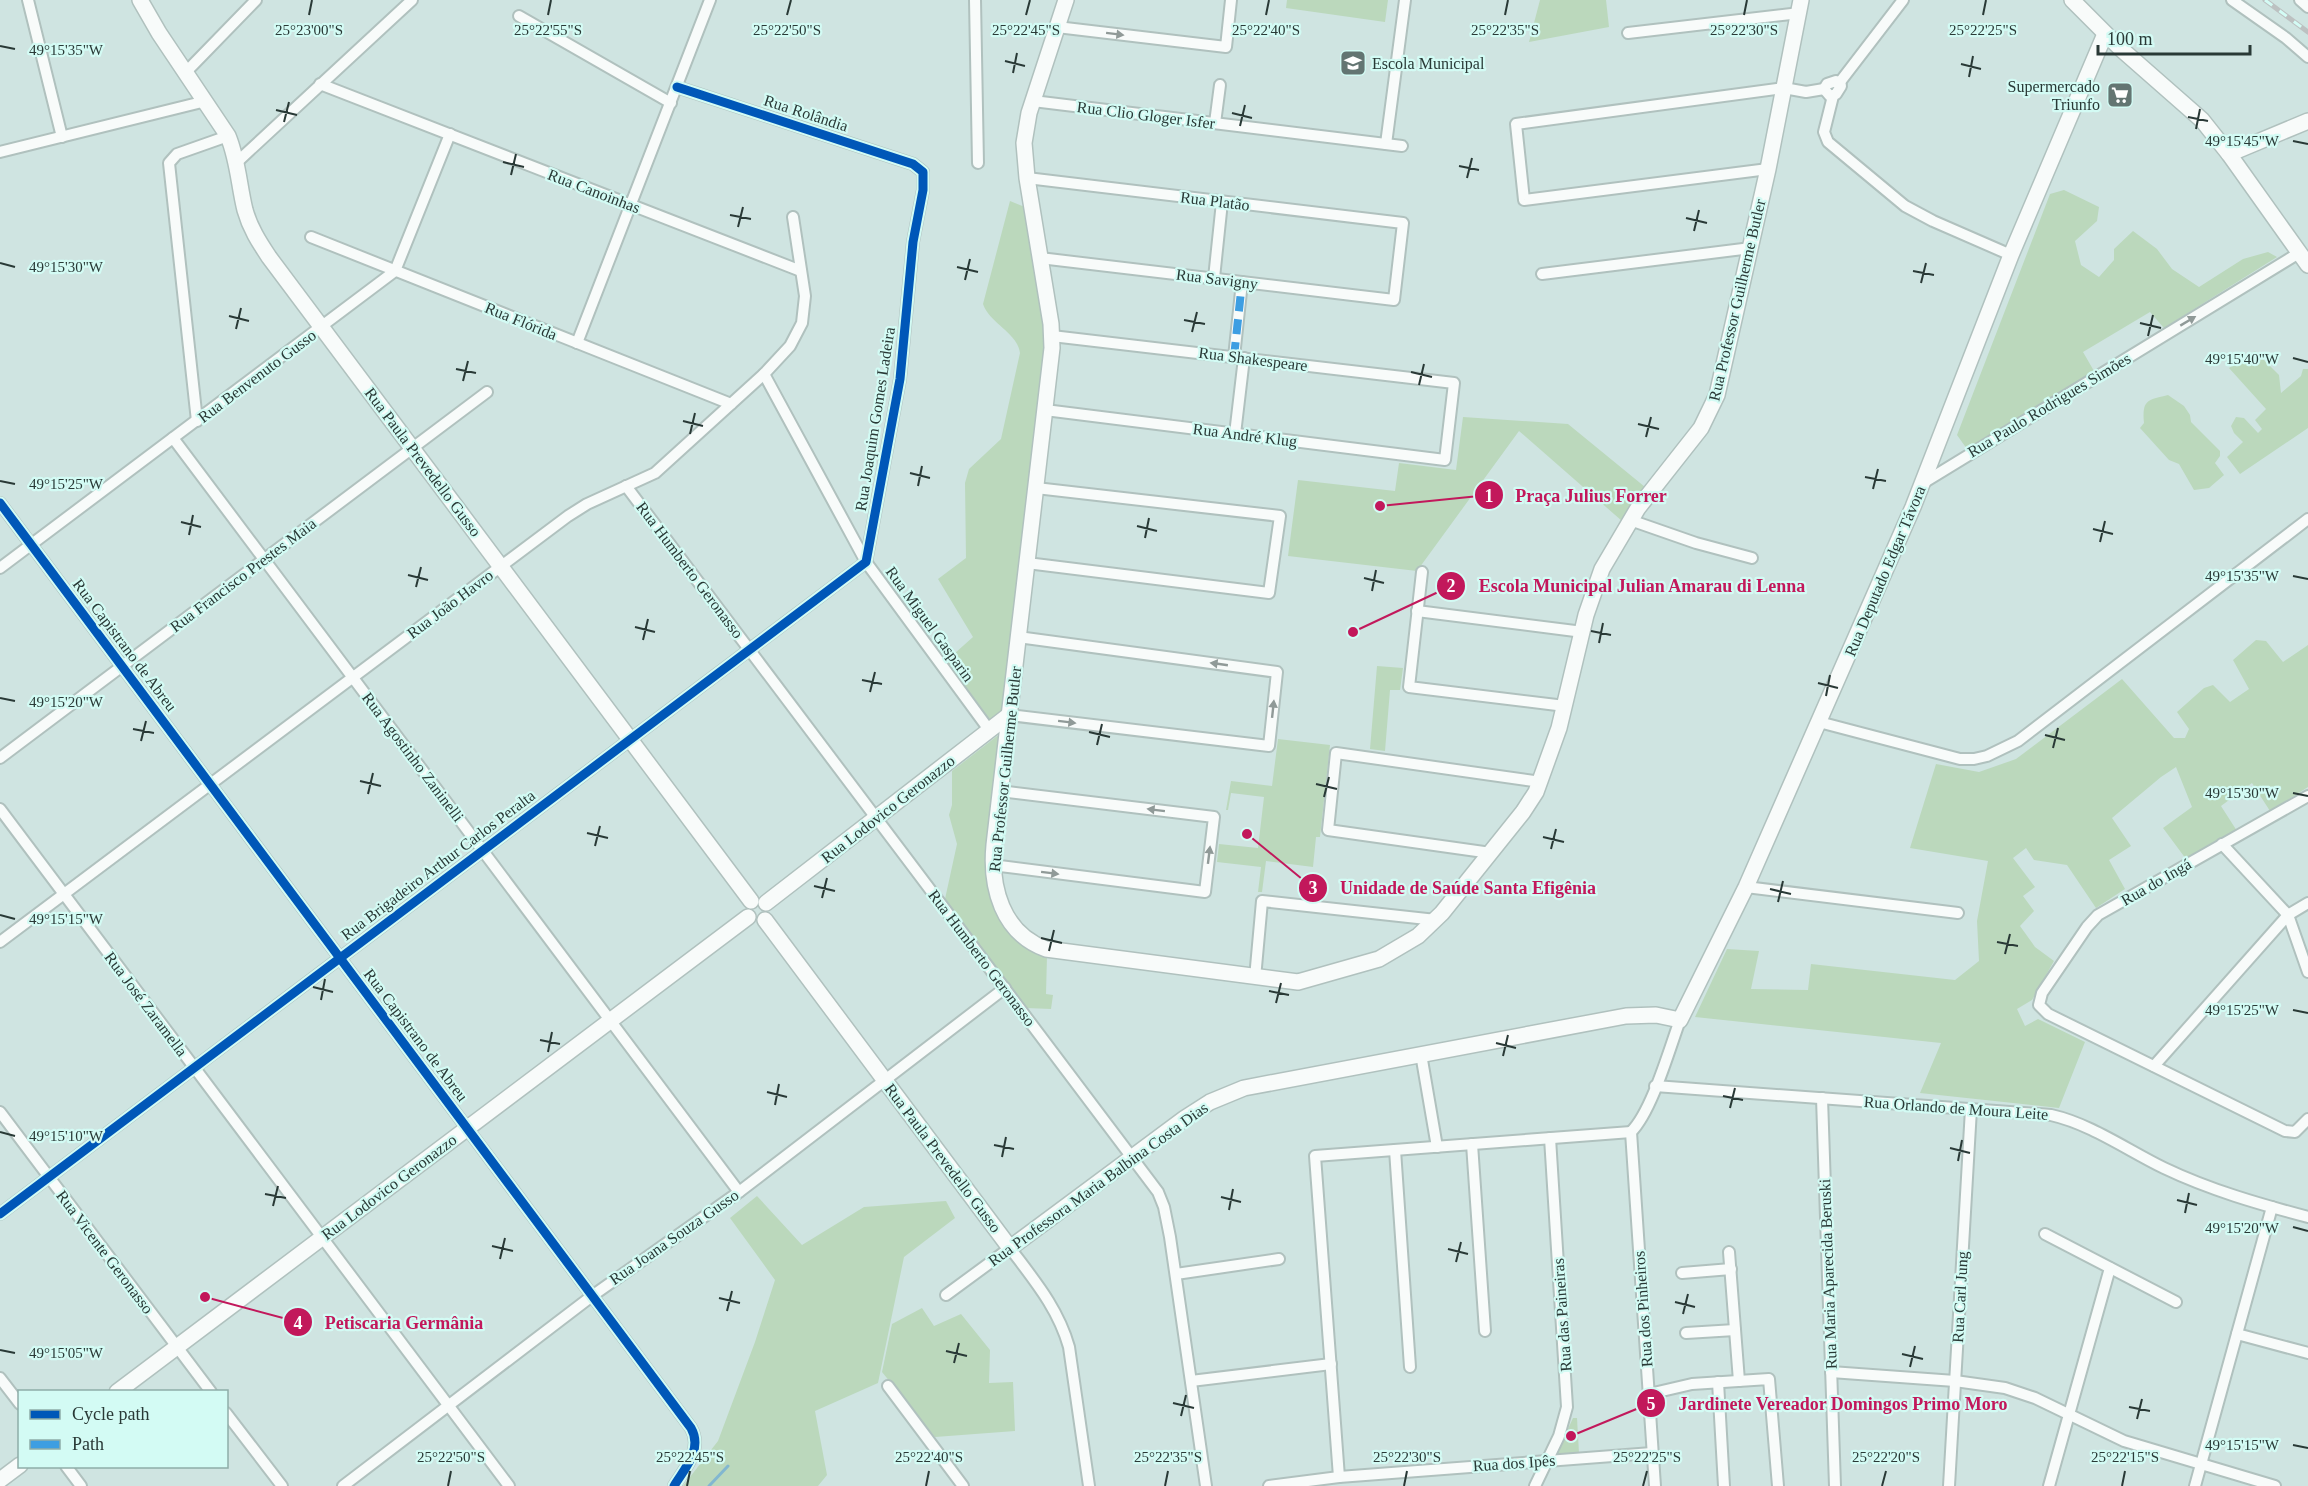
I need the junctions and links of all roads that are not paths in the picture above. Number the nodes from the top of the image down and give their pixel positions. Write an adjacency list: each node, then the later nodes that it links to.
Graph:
1 (28, 0): 34 (street)
2 (140, 0): 21 (main road, Rua Paula Prevedello Gusso)
3 (256, 0): 21 (street)
4 (412, 0): 22 (street)
5 (710, 0): 24 (street)
6 (975, 0): 39 (street)
7 (1066, 0): 17 (main road, Rua Professor Guilherme Butler)
8 (1231, 0): 17 (street, one-way to 8)
9 (1406, 0): 35 (street)
10 (1903, 0): 26 (street)
11 (2072, 0): 19 (main road)
12 (2232, 0): 20 (street)
13 (2300, 0): 15 (street)
14 (1802, 4): 18 (street); 25 (main road, Rua Professor Guilherme Butler)
15 (2308, 6)
16 (519, 16): 29 (street)
17 (1057, 27): 27 (main road, Rua Professor Guilherme Butler)
18 (1628, 33)
19 (2105, 34): 38 (main road); 50 (main road, Rua Deputado Edgar Távora)
20 (2308, 57)
21 (186, 72): 28 (main road, Rua Paula Prevedello Gusso)
22 (320, 84): 32 (street, Rua Canoinhas); 40 (street)
23 (1220, 85): 31 (street)
24 (677, 87): 29 (street); 42 (street, Rua Rolândia)
25 (1784, 88): 26 (street); 41 (main road, Rua Professor Guilherme Butler); 41 (street)
26 (1829, 93): 50 (street)
27 (1033, 100): 31 (street, Rua Clio Gloger Isfer); 43 (main road, Rua Professor Guilherme Butler)
28 (206, 101): 33 (main road, Rua Paula Prevedello Gusso); 34 (street)
29 (670, 103): 45 (street)
30 (2308, 121): 38 (main road)
31 (1215, 123): 35 (street, Rua Clio Gloger Isfer)
32 (450, 134): 45 (street, Rua Canoinhas); 53 (street)
33 (228, 136): 40 (main road, Rua Paula Prevedello Gusso); 67 (street)
34 (62, 137): 37 (street)
35 (1386, 144): 36 (street, Rua Clio Gloger Isfer)
36 (1402, 146)
37 (0, 152)
38 (2229, 154): 49 (main road)
39 (978, 163)
40 (236, 164): 59 (main road, Rua Paula Prevedello Gusso)
41 (1768, 169): 48 (main road, Rua Professor Guilherme Butler)
42 (923, 172): 81 (street, Rua Joaquim Gomes Ladeira)
43 (1027, 178): 44 (street, Rua Platão); 51 (main road, Rua Professor Guilherme Butler)
44 (1222, 202): 56 (street); 58 (street, Rua Platão)
45 (631, 205): 54 (street, Rua Canoinhas); 61 (street)
46 (793, 217): 54 (street, Rua João Havro)
47 (311, 237): 53 (street, Rua Flórida)
48 (1751, 248): 55 (street); 77 (main road, Rua Professor Guilherme Butler)
49 (2299, 253): 52 (main road); 72 (street, Rua Paulo Rodrigues Simões, one-way to 49)
50 (2011, 255): 72 (main road, Rua Deputado Edgar Távora)
51 (1040, 258): 56 (street, Rua Savigny); 60 (main road, Rua Professor Guilherme Butler)
52 (2308, 266)
53 (395, 271): 59 (street, Rua Benvenuto Gusso); 61 (street, Rua Flórida)
54 (801, 271): 63 (street, Rua João Havro)
55 (1542, 274)
56 (1214, 278): 57 (street, Rua Savigny)
57 (1242, 282): 58 (street, Rua Savigny); 62 (street)
58 (1394, 300)
59 (321, 327): 67 (street, Rua Benvenuto Gusso); 70 (main road, Rua Paula Prevedello Gusso)
60 (1052, 336): 62 (street, Rua Shakespeare); 66 (main road, Rua Professor Guilherme Butler)
61 (577, 343): 65 (street, Rua Flórida)
62 (1239, 358): 68 (street); 71 (street, Rua Shakespeare)
63 (764, 374): 65 (street, Rua João Havro); 81 (street, Rua Miguel Gasparin)
64 (487, 392): 70 (street, Rua Francisco Prestes Maia)
65 (731, 404): 73 (street, Rua João Havro)
66 (1045, 410): 68 (street, Rua André Klug); 74 (main road, Rua Professor Guilherme Butler)
67 (197, 421): 69 (street, Rua Benvenuto Gusso)
68 (1235, 434): 71 (street, Rua André Klug)
69 (173, 438): 78 (street, Rua Benvenuto Gusso); 80 (street, Rua Agostinho Zaninelli)
70 (412, 448): 80 (street, Rua Francisco Prestes Maia); 83 (main road, Rua Paula Prevedello Gusso)
71 (1445, 460)
72 (1923, 483): 94 (main road, Rua Deputado Edgar Távora)
73 (626, 486): 83 (street, Rua João Havro); 89 (street, Rua Humberto Geronasso)
74 (1036, 488): 82 (main road, Rua Professor Guilherme Butler); 82 (street)
75 (0, 502): 78 (street, Rua Capistrano de Abreu)
76 (2308, 519): 94 (street)
77 (1630, 520): 79 (street); 87 (main road, Rua Professor Guilherme Butler)
78 (32, 545): 84 (street, Rua Benvenuto Gusso); 90 (street, Rua Capistrano de Abreu)
79 (1752, 558)
80 (264, 560): 90 (street, Rua Francisco Prestes Maia); 91 (street, Rua Agostinho Zaninelli)
81 (866, 562): 89 (street, Rua Brigadeiro Arthur Carlos Peralta); 95 (street, Rua Miguel Gasparin)
82 (1027, 563): 88 (main road, Rua Professor Guilherme Butler)
83 (500, 567): 91 (street, Rua João Havro); 96 (main road, Rua Paula Prevedello Gusso)
84 (0, 568)
85 (1422, 572): 86 (street)
86 (1418, 611): 87 (street); 92 (street)
87 (1582, 632): 92 (main road, Rua Professor Guilherme Butler)
88 (1018, 637): 93 (main road, Rua Professor Guilherme Butler); 93 (street, one-way to 88)
89 (750, 650): 96 (street, Rua Brigadeiro Arthur Carlos Peralta); 103 (street, Rua Humberto Geronasso)
90 (122, 666): 97 (street, Rua Francisco Prestes Maia); 99 (street, Rua Capistrano de Abreu)
91 (353, 678): 99 (street, Rua João Havro); 105 (street, Rua Agostinho Zaninelli)
92 (1565, 706): 98 (main road, Rua Professor Guilherme Butler)
93 (1009, 715): 95 (main road, Rua Lodovico Geronazzo); 100 (main road, Rua Professor Guilherme Butler)
94 (1819, 722): 108 (main road, Rua Deputado Edgar Távora)
95 (990, 731): 103 (main road, Rua Lodovico Geronazzo)
96 (630, 740): 105 (street, Rua Brigadeiro Arthur Carlos Peralta); 110 (main road, Rua Paula Prevedello Gusso)
97 (0, 758)
98 (1541, 782): 106 (main road, Rua Professor Guilherme Butler); 106 (street)
99 (210, 784): 109 (street, Rua João Havro); 118 (street, Rua Capistrano de Abreu)
100 (1000, 791): 107 (main road, Rua Professor Guilherme Butler); 107 (street, one-way to 100)
101 (2308, 796): 104 (street, Rua do Ingá)
102 (0, 809): 109 (street, Rua José Zaramella)
103 (877, 818): 110 (main road, Rua Lodovico Geronazzo); 121 (street, Rua Humberto Geronasso)
104 (2222, 844): 113 (street); 125 (street, Rua do Ingá)
105 (483, 851): 118 (street, Rua Brigadeiro Arthur Carlos Peralta); 123 (street, Rua Agostinho Zaninelli)
106 (1491, 853): 116 (main road, Rua Professor Guilherme Butler)
107 (992, 865): 120 (main road, Rua Professor Guilherme Butler)
108 (1746, 886): 112 (street); 122 (main road, Rua Deputado Edgar Távora)
109 (64, 894): 117 (street, Rua João Havro); 126 (street, Rua José Zaramella)
110 (758, 902): 114 (main road); 115 (main road)
111 (2308, 903): 113 (street)
112 (1958, 913)
113 (2288, 915): 119 (street); 125 (street)
114 (748, 918): 115 (main road); 123 (main road, Rua Lodovico Geronazzo)
115 (765, 920): 127 (main road, Rua Paula Prevedello Gusso)
116 (1436, 920): 120 (main road, Rua Professor Guilherme Butler); 120 (street)
117 (0, 942)
118 (340, 958): 126 (street, Rua Brigadeiro Arthur Carlos Peralta); 133 (street, Rua Capistrano de Abreu)
119 (2308, 972)
120 (1255, 978)
121 (1005, 988): 127 (street, Rua Joana Souza Gusso); 139 (street, Rua Humberto Geronasso)
122 (1680, 1020): 124 (main road, Rua Professora Maria Balbina Costa Dias); 128 (street, Rua Deputado Edgar Távora)
123 (610, 1021): 133 (main road, Rua Lodovico Geronazzo); 141 (street, Rua Agostinho Zaninelli)
124 (1421, 1054): 137 (street); 139 (main road, Rua Professora Maria Balbina Costa Dias)
125 (2154, 1066): 132 (street)
126 (194, 1068): 140 (street, Rua Brigadeiro Arthur Carlos Peralta); 146 (street, Rua José Zaramella)
127 (884, 1080): 141 (street, Rua Joana Souza Gusso); 147 (main road, Rua Paula Prevedello Gusso)
128 (1655, 1086): 129 (street, Rua Orlando de Moura Leite); 134 (street, Rua Deputado Edgar Távora)
129 (1822, 1098): 130 (street, Rua Orlando de Moura Leite); 165 (street, Rua Maria Aparecida Beruski)
130 (1971, 1108): 142 (street, Rua Orlando de Moura Leite); 169 (street, Rua Carl Jung)
131 (0, 1112): 140 (street, Rua Vicente Geronasso)
132 (2308, 1119)
133 (467, 1128): 146 (main road, Rua Lodovico Geronazzo); 155 (street, Rua Capistrano de Abreu)
134 (1631, 1132): 135 (street); 174 (street, Rua dos Pinheiros)
135 (1550, 1138): 136 (street); 180 (street, Rua das Paineiras)
136 (1472, 1144): 137 (street); 158 (street)
137 (1437, 1147): 138 (street)
138 (1395, 1150): 163 (street); 164 (street)
139 (1132, 1157): 147 (main road, Rua Professora Maria Balbina Costa Dias); 153 (street, Rua Humberto Geronasso)
140 (49, 1177): 143 (street, Rua Brigadeiro Arthur Carlos Peralta); 161 (street, Rua Vicente Geronasso)
141 (739, 1192): 155 (street, Rua Joana Souza Gusso)
142 (2272, 1207): 144 (street, Rua Orlando de Moura Leite); 160 (street)
143 (0, 1214)
144 (2308, 1217)
145 (2045, 1234): 150 (street)
146 (322, 1238): 161 (main road, Rua Lodovico Geronazzo); 176 (street, Rua José Zaramella)
147 (1010, 1248): 154 (street, Rua Professora Maria Balbina Costa Dias); 192 (street, Rua Paula Prevedello Gusso)
148 (1729, 1252): 151 (street)
149 (1279, 1258): 153 (street)
150 (2110, 1268): 156 (street); 177 (street)
151 (1731, 1269): 152 (street); 157 (street)
152 (1682, 1273)
153 (1176, 1274): 167 (street, Rua Humberto Geronasso)
154 (946, 1295)
155 (592, 1296): 176 (street, Rua Joana Souza Gusso); 190 (street, Rua Capistrano de Abreu)
156 (2176, 1302)
157 (1735, 1329): 159 (street); 168 (street)
158 (1485, 1331)
159 (1686, 1333)
160 (2237, 1334): 162 (street); 181 (street)
161 (177, 1347): 172 (main road, Rua Lodovico Geronazzo); 173 (street, Rua Vicente Geronasso)
162 (2308, 1353)
163 (1330, 1364): 167 (street); 184 (street)
164 (1410, 1367)
165 (1831, 1372): 169 (street); 199 (street, Rua Maria Aparecida Beruski)
166 (0, 1378): 175 (street)
167 (1191, 1381): 193 (street, Rua Humberto Geronasso)
168 (1739, 1381): 170 (street); 198 (street)
169 (1955, 1381): 177 (street); 200 (street, Rua Carl Jung)
170 (1718, 1382): 174 (street); 197 (street)
171 (888, 1386): 191 (street)
172 (120, 1390)
173 (209, 1390)
174 (1648, 1394): 179 (street, Rua dos Pinheiros)
175 (18, 1401)
176 (448, 1406): 188 (street, Rua Joana Souza Gusso); 189 (street, Rua José Zaramella)
177 (2070, 1415): 181 (street); 201 (street)
178 (228, 1416): 187 (street)
179 (1653, 1453): 180 (street, Rua dos Ipês); 196 (street, Rua dos Pinheiros)
180 (1547, 1461): 184 (street, Rua dos Ipês); 195 (street, Rua das Paineiras)
181 (2201, 1465): 202 (street); 203 (street)
182 (18, 1466): 185 (main road)
183 (67, 1468): 186 (street)
184 (1339, 1477): 194 (street, Rua dos Ipês)
185 (0, 1480)
186 (81, 1486)
187 (282, 1486)
188 (343, 1486)
189 (509, 1486)
190 (674, 1486)
191 (963, 1486)
192 (1089, 1486)
193 (1206, 1486)
194 (1269, 1486)
195 (1535, 1486)
196 (1655, 1486)
197 (1724, 1486)
198 (1778, 1486)
199 (1835, 1486)
200 (1949, 1486)
201 (2049, 1486)
202 (2195, 1486)
203 (2275, 1486)

